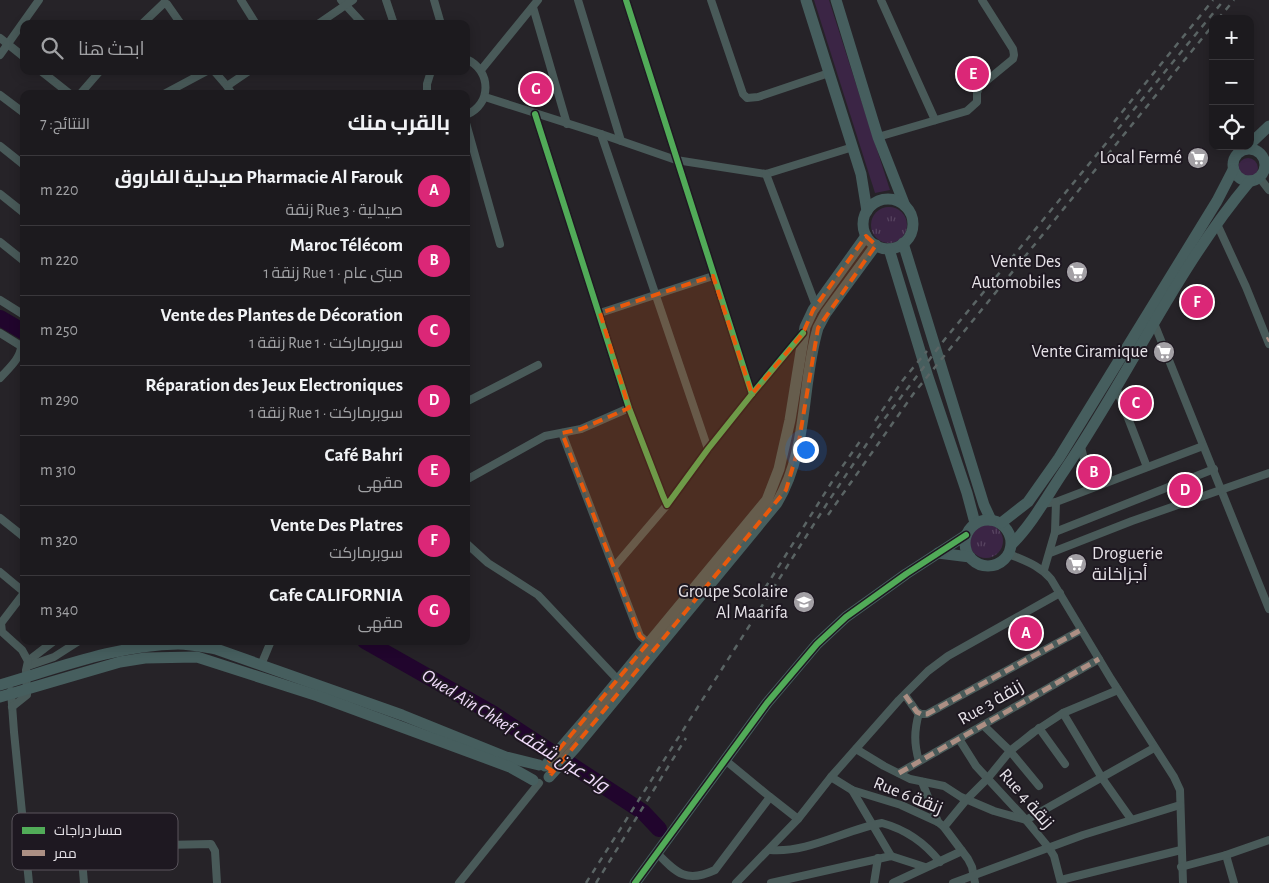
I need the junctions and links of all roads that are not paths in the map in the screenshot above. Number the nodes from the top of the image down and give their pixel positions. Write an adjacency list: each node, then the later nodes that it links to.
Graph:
1 (39, 0): 18 (street)
2 (241, 0): 21 (street)
3 (353, 0): 15 (street)
4 (386, 0): 24 (street)
5 (434, 0): 25 (street)
6 (538, 0): 17 (street)
7 (578, 0): 58 (street)
8 (636, 0): 16 (street)
9 (711, 0): 33 (street)
10 (806, 0): 33 (main road)
11 (836, 0): 55 (main road)
12 (881, 0): 51 (street)
13 (982, 0): 51 (street)
14 (163, 2): 19 (street); 20 (street)
15 (343, 2): 22 (street); 23 (street)
16 (627, 2): 64 (street)
17 (533, 7): 32 (street); 52 (street)
18 (25, 20)
19 (146, 20)
20 (178, 20)
21 (254, 20)
22 (323, 20)
23 (359, 20)
24 (393, 20)
25 (440, 20)
26 (20, 28): 28 (street)
27 (0, 38): 28 (street)
28 (8, 45): 29 (street); 30 (street)
29 (20, 54)
30 (0, 55)
31 (470, 61): 32 (street)
32 (481, 70): 47 (street)
33 (828, 73): 60 (main road)
34 (47, 75): 41 (street)
35 (97, 75): 42 (street)
36 (200, 75): 43 (street)
37 (217, 75): 40 (street)
38 (243, 75): 40 (street)
39 (430, 75): 45 (street)
40 (227, 86): 44 (street)
41 (65, 90)
42 (83, 90)
43 (172, 90)
44 (230, 90)
45 (427, 90)
46 (0, 95): 48 (street)
47 (485, 97): 49 (street); 50 (street)
48 (20, 111)
49 (470, 113)
50 (535, 114): 52 (street); 87 (street)
51 (935, 120): 55 (street)
52 (567, 124): 54 (street)
53 (1269, 126): 57 (main road)
54 (601, 134): 58 (street); 83 (street)
55 (878, 137): 71 (main road)
56 (470, 138): 78 (street)
57 (1254, 140)
58 (622, 141): 64 (street)
59 (0, 146): 65 (street)
60 (853, 147): 67 (street); 73 (main road)
61 (1254, 149): 63 (main road)
62 (1243, 150): 66 (main road)
63 (1266, 154): 68 (main road)
64 (676, 160): 67 (street); 82 (street)
65 (20, 162)
66 (1233, 170): 68 (main road); 115 (main road)
67 (766, 174): 85 (street)
68 (1255, 179): 69 (street); 74 (main road)
69 (1269, 190)
70 (0, 194): 72 (street)
71 (904, 206): 73 (main road); 77 (main road)
72 (20, 210)
73 (867, 211): 75 (main road)
74 (1217, 224): 88 (main road); 91 (street)
75 (866, 236): 79 (main road); 85 (main road)
76 (0, 242): 81 (street)
77 (903, 243): 80 (main road); 115 (main road)
78 (500, 244)
79 (876, 245): 80 (main road); 155 (main road)
80 (889, 248): 117 (main road)
81 (20, 258)
82 (713, 276): 83 (street); 97 (street)
83 (656, 296): 87 (street); 103 (street)
84 (0, 300): 86 (street)
85 (816, 306): 90 (main road)
86 (20, 312)
87 (600, 313): 99 (street)
88 (1154, 323): 96 (main road); 101 (street)
89 (0, 333): 92 (street)
90 (803, 333): 97 (street); 135 (main road)
91 (1268, 341)
92 (20, 345)
93 (20, 355): 95 (street)
94 (538, 365): 98 (street)
95 (0, 378)
96 (1116, 387): 102 (main road); 104 (street)
97 (752, 394): 103 (street)
98 (470, 400)
99 (630, 408): 100 (street); 112 (street)
100 (562, 432): 107 (street); 126 (street)
101 (1203, 446): 104 (street); 105 (street)
102 (1081, 447): 108 (street); 111 (main road)
103 (708, 450): 112 (street)
104 (1147, 467): 108 (street)
105 (1214, 469): 109 (street); 113 (street)
106 (1269, 473): 109 (street)
107 (470, 478)
108 (1091, 488): 110 (street)
109 (1222, 490): 116 (street); 132 (street)
110 (1056, 502): 111 (street); 118 (street)
111 (1042, 504): 122 (main road)
112 (668, 505): 126 (street)
113 (1126, 505): 116 (street); 118 (street)
114 (0, 518): 119 (street)
115 (996, 521): 117 (main road); 122 (main road)
116 (1132, 521): 124 (street)
117 (975, 524): 120 (main road)
118 (1055, 532): 124 (street)
119 (20, 534)
120 (966, 535): 123 (main road); 125 (main road)
121 (470, 547): 144 (street)
122 (1010, 549): 125 (main road); 127 (street)
123 (938, 553): 125 (main road); 159 (main road)
124 (1050, 553): 127 (street)
125 (970, 557)
126 (614, 567): 135 (street)
127 (1044, 570): 130 (street)
128 (0, 572): 129 (street)
129 (20, 589)
130 (1060, 592): 134 (street); 147 (street)
131 (20, 597): 133 (street)
132 (1269, 609)
133 (0, 628): 143 (street)
134 (1082, 630): 141 (street); 150 (street)
135 (648, 643): 144 (main road)
136 (51, 645): 143 (street)
137 (73, 645): 143 (street)
138 (161, 645): 143 (main road)
139 (188, 645): 142 (main road)
140 (269, 645): 142 (street)
141 (1099, 659): 146 (street); 152 (street, Rue 3 زنقة)
142 (261, 666): 162 (main road)
143 (27, 673): 145 (main road); 145 (street); 149 (street); 167 (main road)
144 (618, 680): 155 (main road)
145 (7, 687): 148 (main road); 149 (street)
146 (1118, 690): 151 (street); 156 (street)
147 (905, 695): 150 (street); 157 (street)
148 (0, 697)
149 (12, 707): 174 (street)
150 (919, 713): 160 (street)
151 (1063, 713): 153 (street); 166 (street)
152 (983, 725): 154 (street, Rue 3 زنقة); 158 (street)
153 (1039, 728): 158 (street); 161 (street)
154 (959, 739): 160 (street, Rue 3 زنقة); 165 (street, Rue 4 زنقة)
155 (572, 744): 162 (main road)
156 (1154, 748): 166 (street); 173 (street)
157 (856, 749): 163 (street); 164 (street)
158 (1010, 751): 165 (street); 169 (street)
159 (725, 760): 171 (street); 186 (main road)
160 (919, 761): 163 (street, Rue 3 زنقة)
161 (1065, 764)
162 (549, 766): 167 (main road); 167 (main road)
163 (899, 773): 168 (street)
164 (831, 777): 170 (street, Rue 6 زنقة); 175 (street)
165 (988, 778): 172 (street); 176 (street, Rue 4 زنقة)
166 (1102, 778): 176 (street); 177 (street)
167 (536, 782): 202 (street)
168 (922, 782): 172 (street); 179 (street)
169 (1039, 786)
170 (852, 790): 178 (street); 179 (street, Rue 6 زنقة)
171 (770, 797): 175 (street); 195 (street)
172 (967, 799): 176 (street); 179 (street)
173 (1180, 805): 177 (street); 184 (street)
174 (22, 813)
175 (798, 819): 183 (street)
176 (1026, 820): 182 (street, Rue 4 زنقة)
177 (1131, 820): 182 (street)
178 (872, 824): 183 (street); 188 (street); 190 (street)
179 (941, 825): 185 (street, Rue 6 زنقة)
180 (1269, 840): 187 (street)
181 (178, 845): 201 (street)
182 (1049, 848): 196 (street); 198 (street, Rue 4 زنقة)
183 (770, 850): 204 (street)
184 (1181, 850): 192 (street); 198 (street)
185 (962, 851): 190 (street); 196 (street, Rue 6 زنقة)
186 (658, 854): 195 (street); 203 (main road)
187 (1226, 854): 192 (street); 209 (street)
188 (891, 856): 189 (street); 191 (street)
189 (878, 858): 205 (street); 206 (street)
190 (940, 862): 191 (street)
191 (925, 867): 197 (street)
192 (1181, 867): 208 (street)
193 (28, 870): 199 (street)
194 (83, 870): 200 (street)
195 (678, 879)
196 (974, 879): 207 (street)
197 (899, 882)
198 (1061, 882)
199 (29, 883)
200 (84, 883)
201 (217, 883)
202 (459, 883)
203 (636, 883)
204 (736, 883)
205 (771, 883)
206 (874, 883)
207 (953, 883)
208 (1183, 883)
209 (1234, 883)

